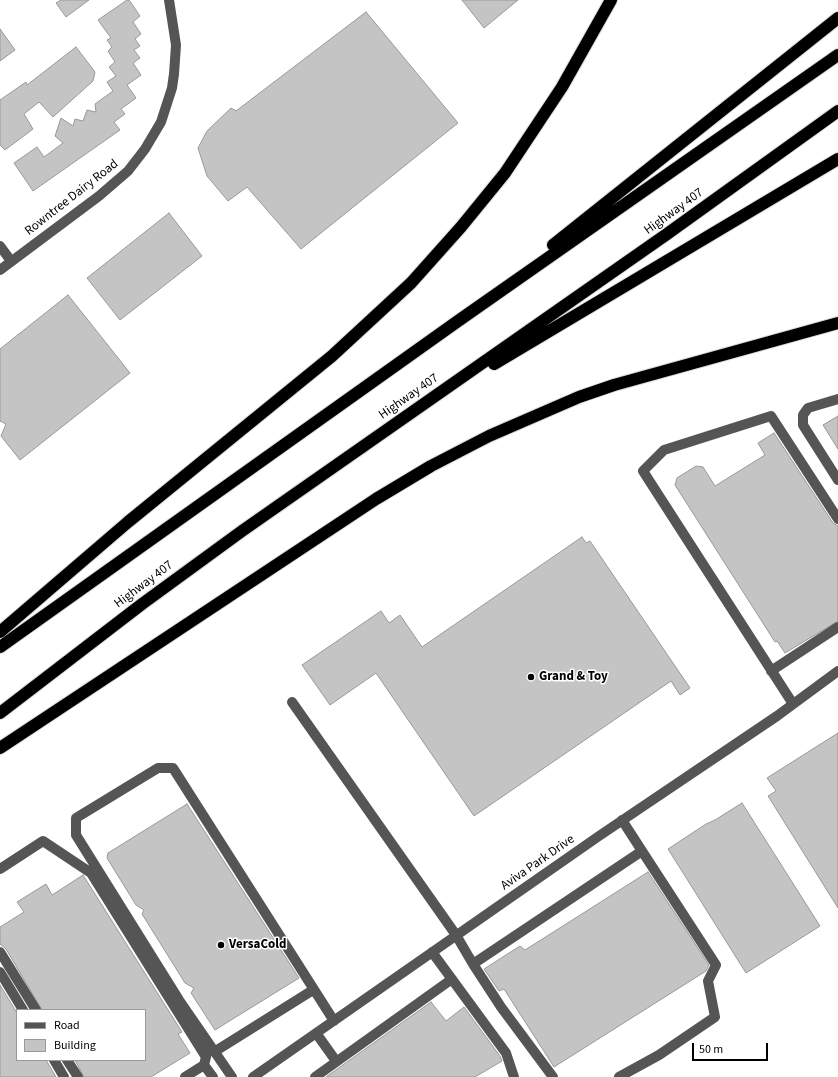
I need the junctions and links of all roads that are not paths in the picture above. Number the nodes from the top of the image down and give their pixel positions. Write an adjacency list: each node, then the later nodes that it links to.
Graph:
1 (169, 0): 8 (street, Rowntree Dairy Road)
2 (611, 0): 17 (highway)
3 (838, 18): 10 (highway)
4 (838, 55): 10 (highway)
5 (838, 111): 13 (highway, Highway 407)
6 (838, 159): 13 (highway)
7 (0, 246): 8 (street)
8 (11, 261): 9 (street, Rowntree Dairy Road)
9 (0, 270)
10 (458, 321): 18 (highway)
11 (838, 323): 24 (highway)
12 (838, 399): 14 (street)
13 (402, 418): 23 (highway, Highway 407)
14 (838, 480)
15 (838, 519): 19 (street)
16 (838, 627): 19 (street)
17 (0, 632)
18 (0, 647)
19 (771, 671): 22 (street)
20 (838, 671): 22 (street, Aviva Park Drive)
21 (292, 702): 28 (street)
22 (793, 704): 25 (street, Aviva Park Drive)
23 (0, 713)
24 (0, 748)
25 (622, 820): 26 (street); 28 (street, Aviva Park Drive)
26 (642, 851): 31 (street); 53 (street)
27 (0, 869): 43 (street)
28 (456, 935): 30 (street, Aviva Park Drive); 31 (street)
29 (0, 952): 36 (street)
30 (432, 952): 33 (street); 37 (street, Aviva Park Drive)
31 (473, 964): 52 (street)
32 (0, 972): 35 (street)
33 (452, 980): 42 (street); 51 (street)
34 (313, 990): 37 (street); 39 (street); 39 (street)
35 (22, 1009)
36 (35, 1009)
37 (334, 1021): 38 (street, Aviva Park Drive)
38 (316, 1033): 42 (street); 49 (street, Aviva Park Drive)
39 (214, 1052): 48 (street)
40 (55, 1061): 44 (street)
41 (68, 1061): 45 (street)
42 (336, 1061): 50 (street)
43 (204, 1065): 46 (street); 47 (street)
44 (64, 1077)
45 (78, 1077)
46 (185, 1077)
47 (213, 1077)
48 (232, 1077)
49 (253, 1077)
50 (315, 1077)
51 (514, 1077)
52 (553, 1077)
53 (619, 1077)

